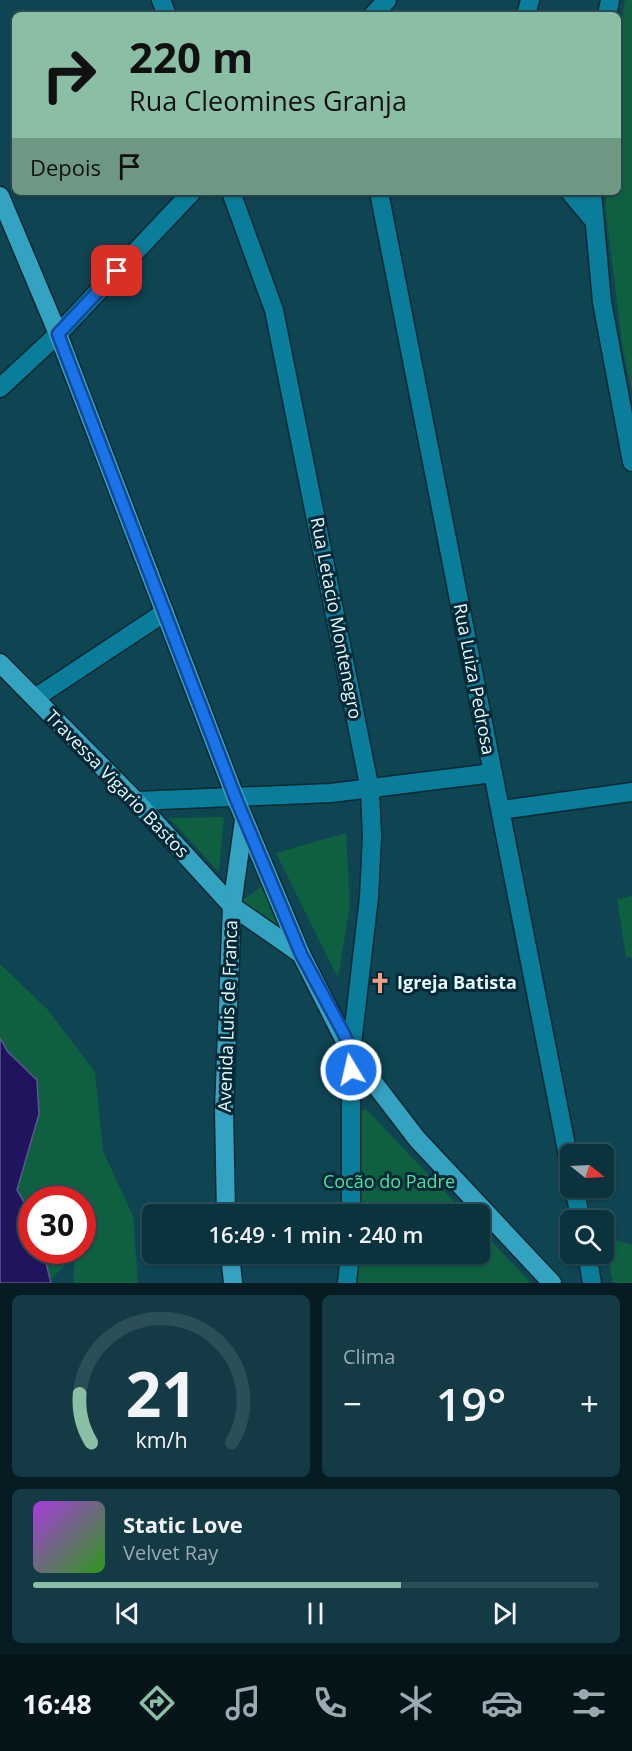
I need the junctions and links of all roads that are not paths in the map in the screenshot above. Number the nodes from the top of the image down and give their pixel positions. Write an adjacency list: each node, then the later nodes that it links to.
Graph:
1 (387, 0): 2 (street)
2 (376, 12)
3 (189, 195): 10 (street)
4 (232, 195): 17 (street, Rua Letacio Montenegro)
5 (380, 195): 16 (street, Rua Luiza Pedrosa)
6 (572, 195): 9 (street)
7 (592, 195): 9 (street)
8 (0, 196): 10 (main road)
9 (595, 222): 12 (street)
10 (58, 334): 11 (street); 13 (main road)
11 (0, 388)
12 (632, 462)
13 (165, 612): 15 (street); 19 (main road)
14 (0, 663): 15 (main road, Travessa Vigario Bastos)
15 (35, 698): 20 (main road, Travessa Vigario Bastos)
16 (494, 773): 17 (street); 21 (street, Rua Luiza Pedrosa)
17 (370, 790): 19 (street); 25 (street, Rua Letacio Montenegro)
18 (632, 792): 21 (street)
19 (236, 799): 20 (street); 22 (main road)
20 (136, 801): 23 (main road, Travessa Vigario Bastos)
21 (501, 810): 26 (street, Rua Luiza Pedrosa)
22 (244, 818): 23 (main road, Avenida Luis de Franca); 24 (main road)
23 (231, 906): 24 (main road, Travessa Vigario Bastos); 27 (main road, Avenida Luis de Franca)
24 (301, 954): 25 (main road)
25 (351, 1053): 28 (street); 34 (main road)
26 (566, 1144)
27 (226, 1204)
28 (351, 1204)
29 (231, 1264): 32 (main road)
30 (349, 1264): 33 (street)
31 (589, 1264): 35 (street)
32 (233, 1283)
33 (347, 1283)
34 (552, 1283)
35 (592, 1283)

